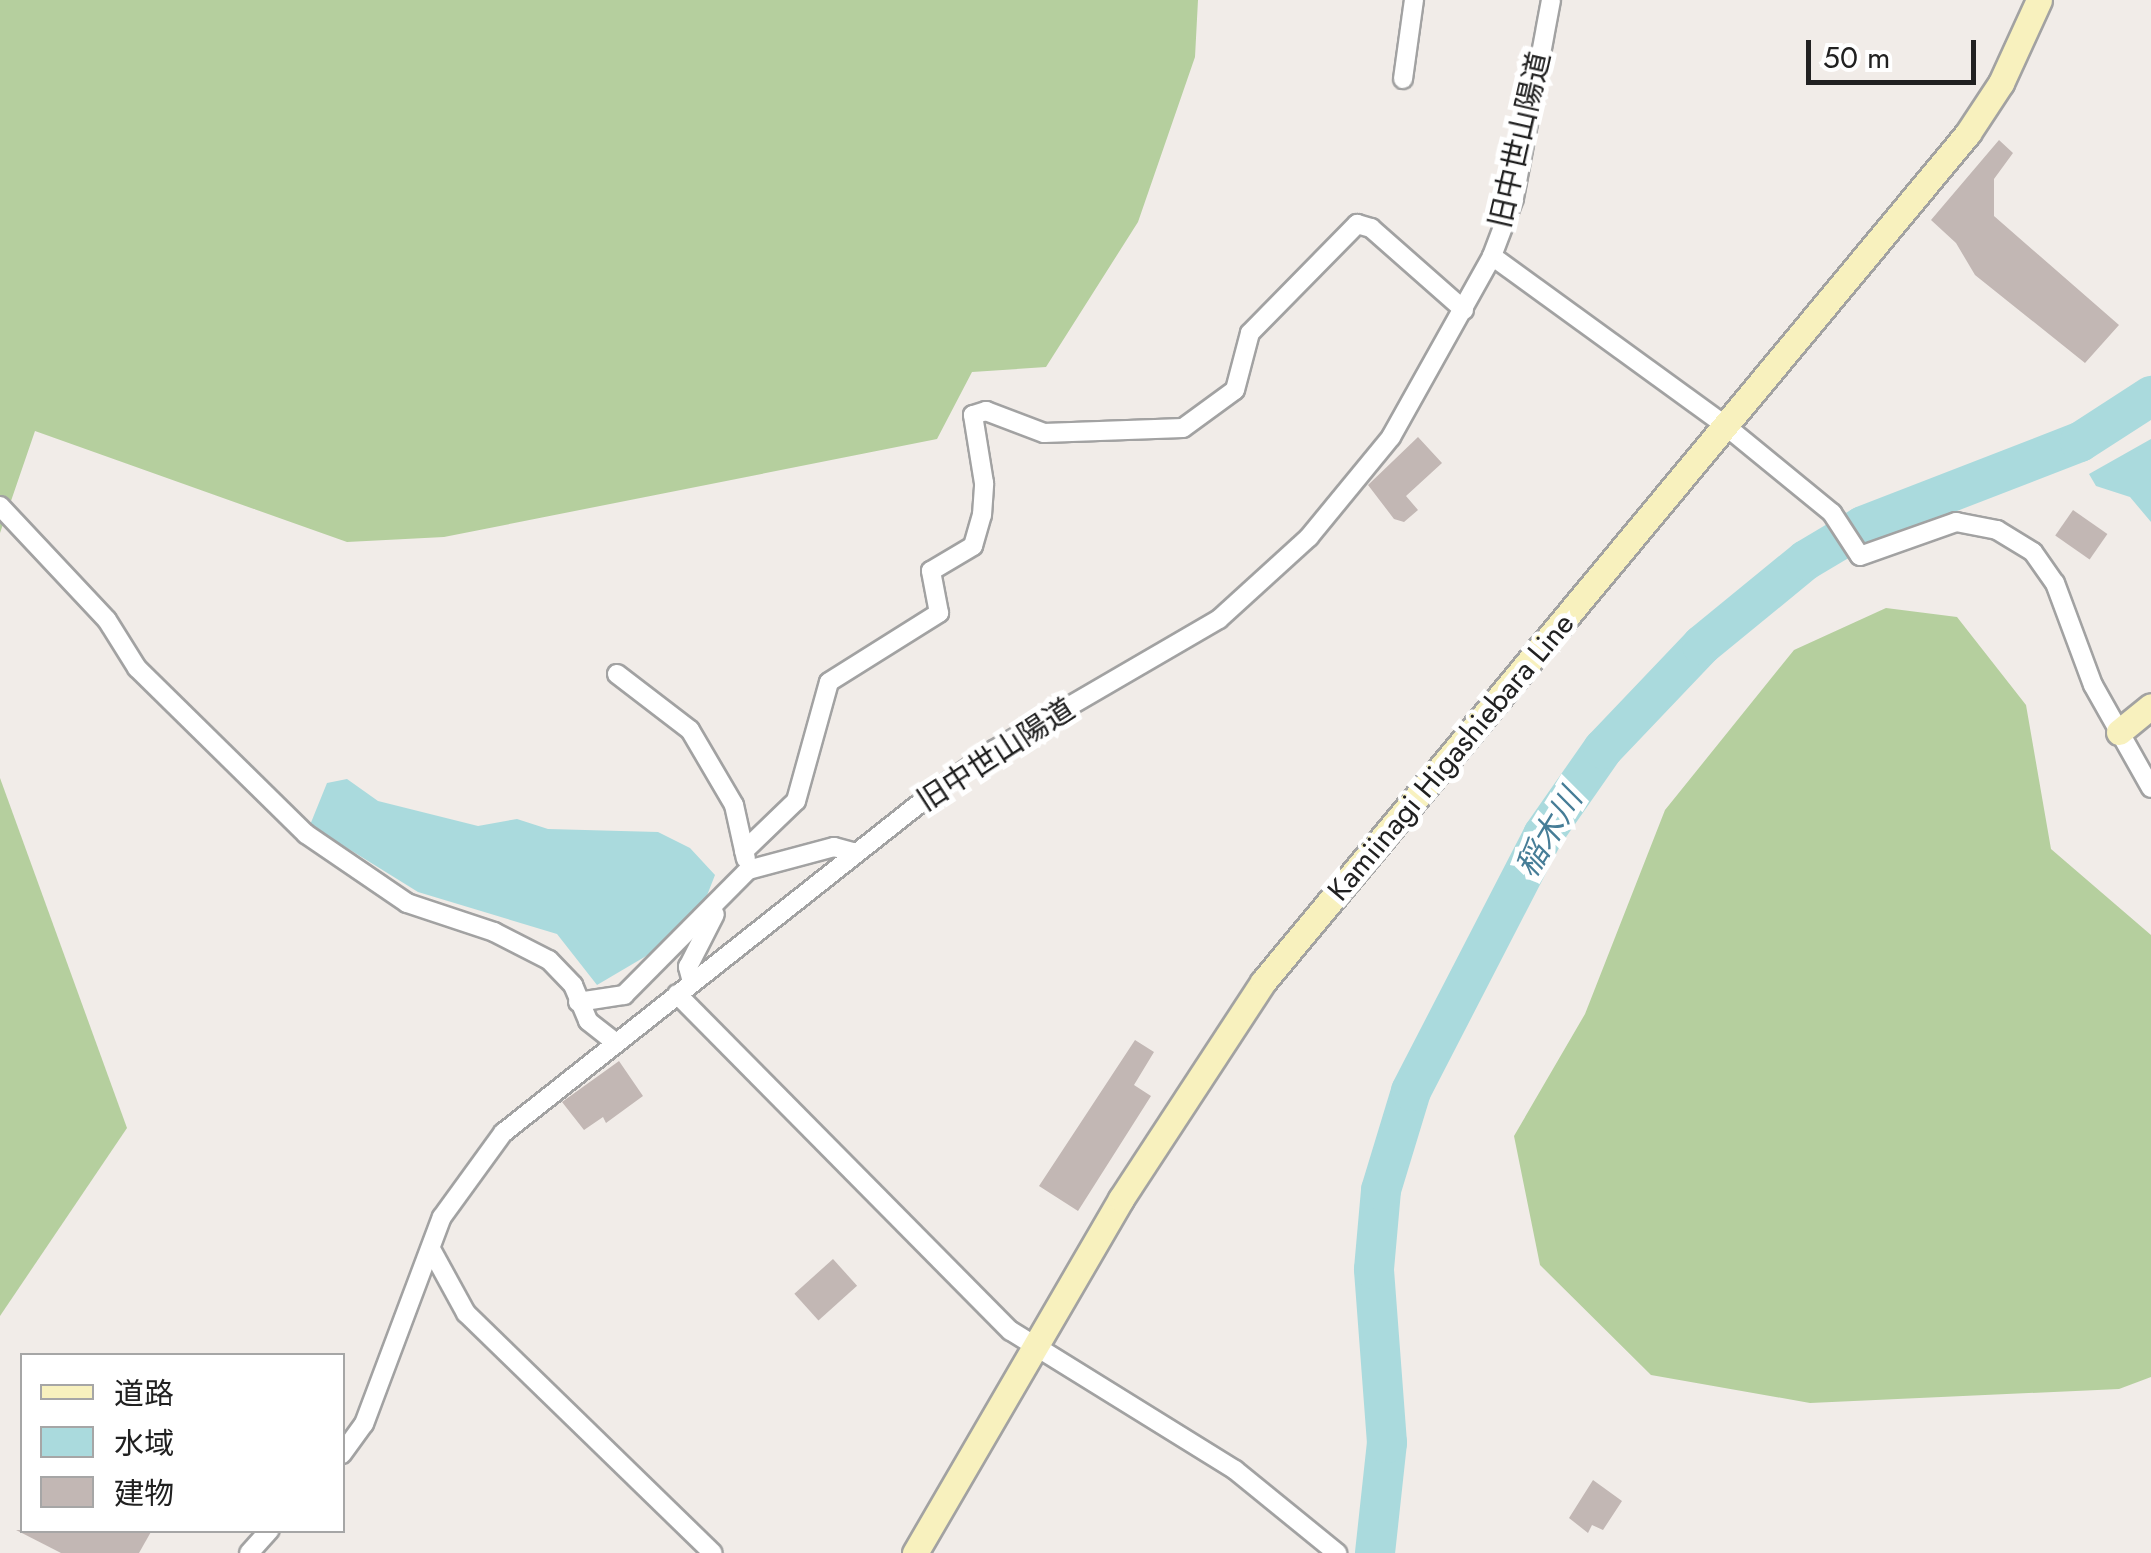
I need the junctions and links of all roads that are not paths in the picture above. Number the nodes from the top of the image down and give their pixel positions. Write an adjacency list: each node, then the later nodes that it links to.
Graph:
1 (1414, 0): 4 (street)
2 (1551, 0): 5 (street, 旧中世山陽道)
3 (2039, 0): 7 (main road, Kamiinagi Higashiebara Line)
4 (1403, 79)
5 (1492, 256): 6 (street, 旧中世山陽道); 7 (street)
6 (1464, 310): 13 (street, 旧中世山陽道); 14 (street)
7 (1728, 427): 11 (street); 21 (main road, Kamiinagi Higashiebara Line)
8 (0, 506): 18 (street)
9 (618, 674): 14 (street)
10 (2151, 706): 11 (main road)
11 (2119, 732): 12 (street)
12 (2151, 788)
13 (853, 852): 14 (street); 16 (street, 旧中世山陽道)
14 (746, 860): 15 (street)
15 (718, 904): 16 (street); 18 (street)
16 (692, 982): 17 (street, 旧中世山陽道)
17 (676, 994): 19 (street, 旧中世山陽道); 21 (street)
18 (578, 1002): 19 (street)
19 (614, 1040): 20 (street, 旧中世山陽道)
20 (432, 1251): 22 (street, 旧中世山陽道); 27 (street)
21 (1036, 1350): 28 (main road, Kamiinagi Higashiebara Line); 29 (street)
22 (364, 1424): 23 (street); 24 (street, 旧中世山陽道)
23 (345, 1429)
24 (345, 1450)
25 (267, 1533): 26 (street)
26 (249, 1553)
27 (713, 1553)
28 (915, 1553)
29 (1337, 1553)

